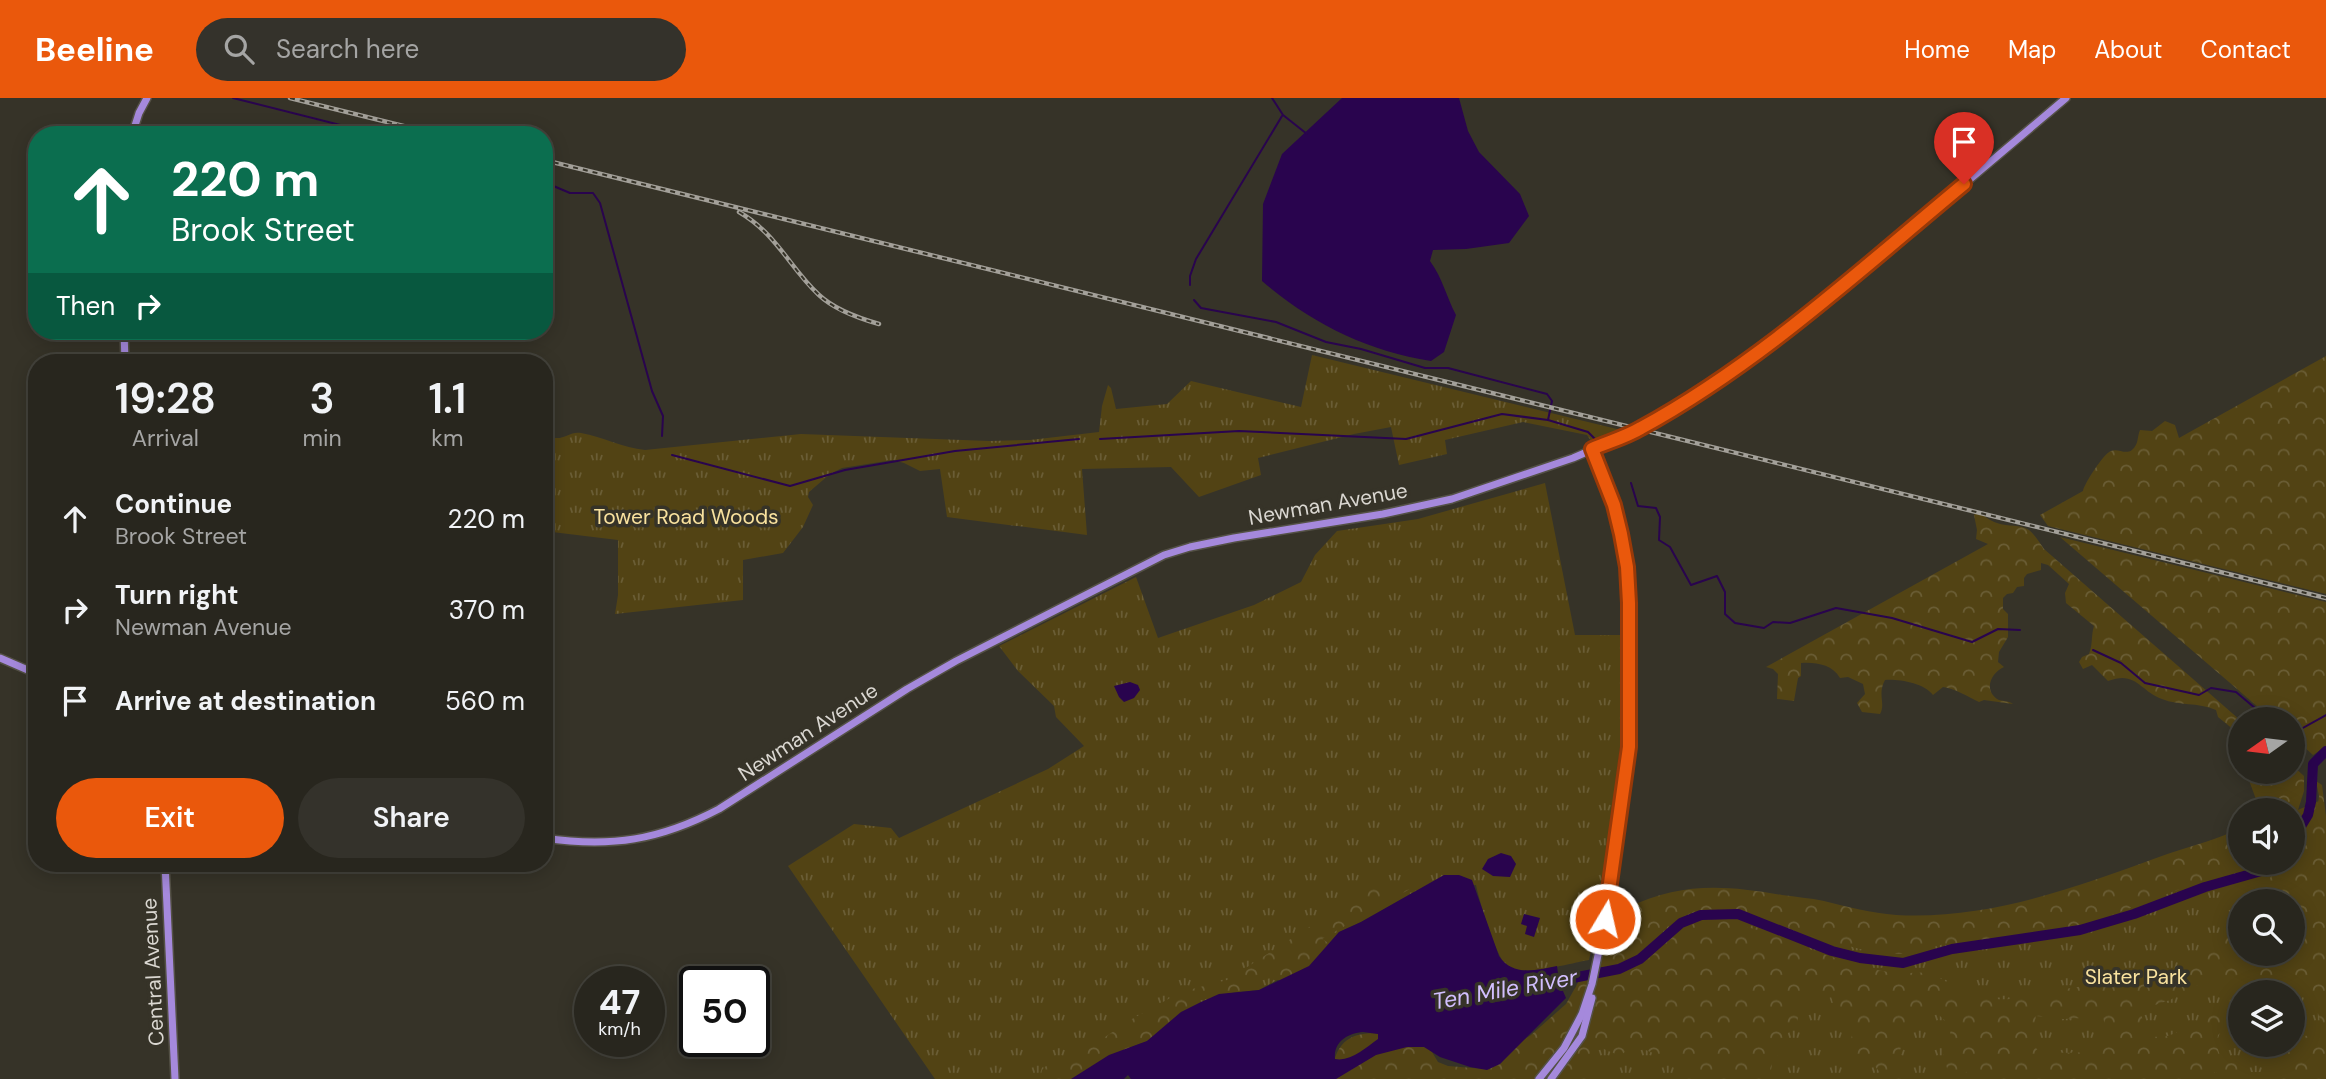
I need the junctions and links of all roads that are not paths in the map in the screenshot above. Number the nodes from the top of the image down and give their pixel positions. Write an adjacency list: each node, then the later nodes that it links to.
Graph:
1 (147, 98): 3 (main road)
2 (2066, 98): 4 (main road, Newman Avenue)
3 (135, 126)
4 (1592, 449): 7 (main road, Newman Avenue); 9 (main road)
5 (0, 658): 6 (main road)
6 (28, 670)
7 (553, 839)
8 (165, 872): 10 (main road, Central Avenue)
9 (1592, 984): 11 (main road); 12 (main road)
10 (175, 1079)
11 (1539, 1079)
12 (1552, 1079)

